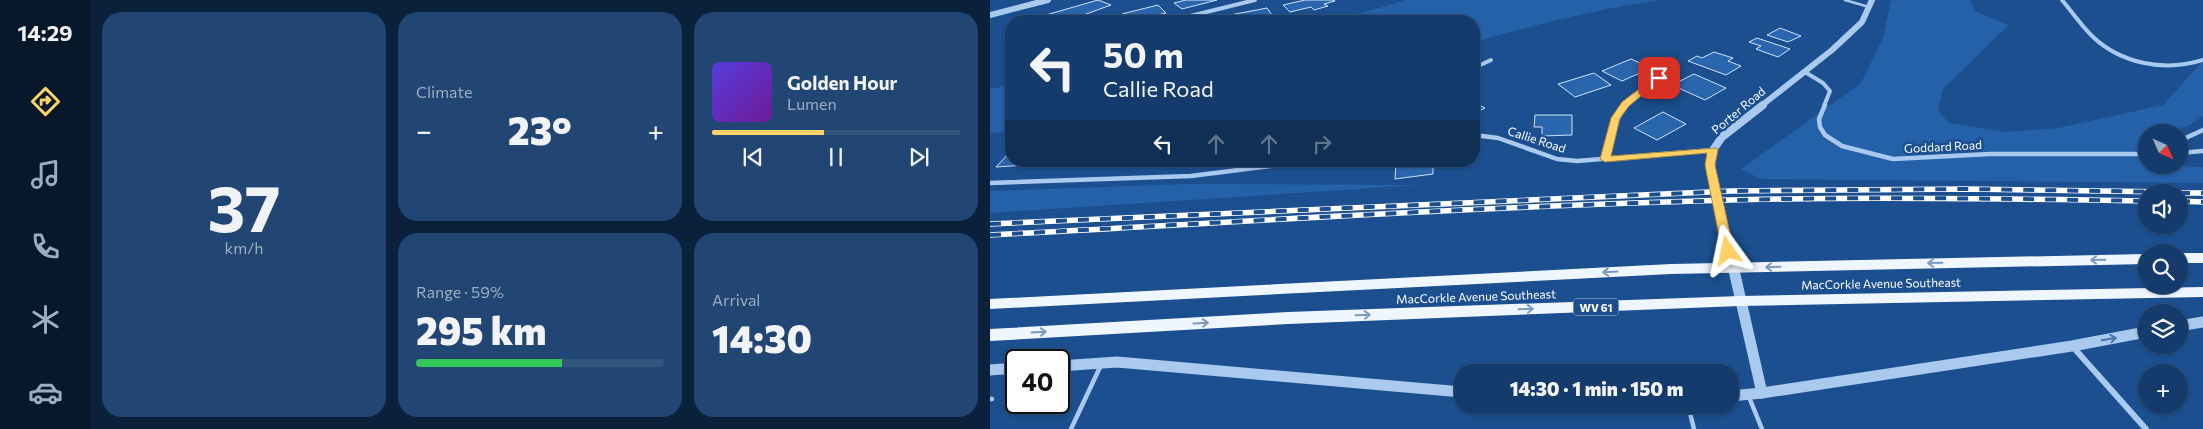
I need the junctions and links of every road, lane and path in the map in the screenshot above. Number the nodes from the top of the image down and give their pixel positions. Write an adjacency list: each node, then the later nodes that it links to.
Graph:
1 (1048, 0): 6 (street)
2 (1255, 0): 7 (street)
3 (1845, 0): 5 (lane)
4 (2062, 0): 9 (street)
5 (1870, 3): 12 (street, Porter Road)
6 (990, 15)
7 (1194, 15)
8 (1491, 60): 10 (street)
9 (2203, 60)
10 (1480, 65)
11 (1672, 69): 20 (lane)
12 (1805, 72): 16 (street, Porter Road); 19 (street, Goddard Road)
13 (2203, 130): 15 (street)
14 (1480, 135): 20 (street, Callie Road)
15 (2188, 137)
16 (1713, 150): 20 (street, Callie Road); 28 (street, Porter Road)
17 (2203, 151): 18 (street)
18 (2188, 152)
19 (2138, 154)
20 (1605, 159)
21 (1267, 167): 23 (street)
22 (1277, 167): 23 (street)
23 (1255, 171): 24 (street)
24 (990, 183)
25 (2188, 258): 26 (main road)
26 (2203, 258)
27 (2138, 259): 28 (main road, MacCorkle Avenue Southeast, one-way to 28)
28 (1732, 268): 30 (street, Porter Road); 31 (main road, MacCorkle Avenue Southeast, one-way to 31)
29 (2203, 292): 30 (main road, MacCorkle Avenue Southeast / WV 61)
30 (1740, 302): 35 (main road, MacCorkle Avenue Southeast / WV 61, one-way to 30); 42 (street, Porter Road)
31 (990, 304)
32 (2203, 322): 33 (street)
33 (2188, 324)
34 (2138, 334): 36 (street, one-way to 34)
35 (990, 335)
36 (2072, 346): 42 (street); 49 (street)
37 (1102, 363): 38 (street); 41 (street); 46 (lane)
38 (1070, 365)
39 (1005, 369): 40 (street)
40 (990, 370)
41 (1454, 391)
42 (1762, 393): 43 (street)
43 (1748, 394): 44 (street); 48 (lane)
44 (1739, 395)
45 (1690, 414): 47 (lane)
46 (1071, 429)
47 (1694, 429)
48 (1762, 429)
49 (2146, 429)

